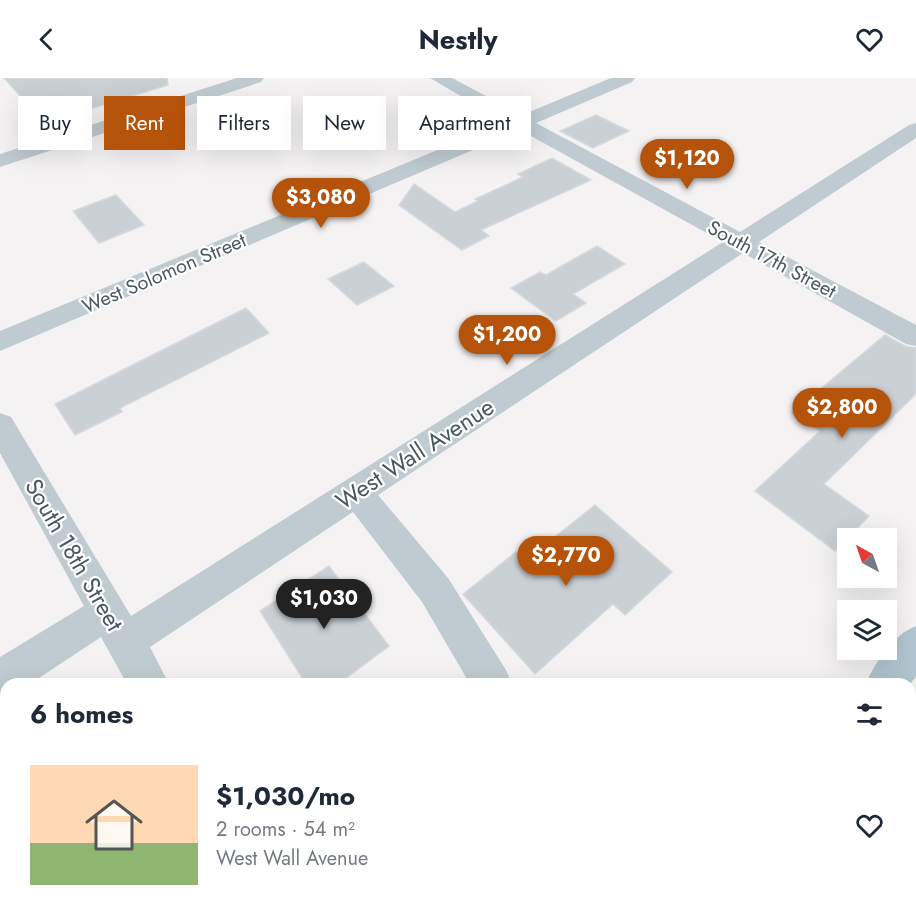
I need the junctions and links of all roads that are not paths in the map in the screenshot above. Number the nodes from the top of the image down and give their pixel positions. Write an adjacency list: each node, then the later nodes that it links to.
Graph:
1 (255, 78): 9 (street)
2 (439, 78): 4 (street, South 17th Street)
3 (626, 78): 5 (street, West Solomon Street)
4 (472, 96)
5 (531, 119)
6 (531, 128): 10 (street, South 17th Street)
7 (915, 130): 10 (street, West Wall Avenue)
8 (457, 150): 12 (street, West Solomon Street)
9 (0, 161)
10 (742, 243): 11 (street, South 17th Street); 14 (street, West Wall Avenue)
11 (916, 337)
12 (0, 342)
13 (0, 425): 15 (street, South 18th Street)
14 (356, 492): 15 (street, West Wall Avenue); 19 (street)
15 (116, 627): 17 (street, West Wall Avenue); 18 (street, South 18th Street)
16 (916, 645): 20 (main road)
17 (4, 678)
18 (146, 678)
19 (488, 678)
20 (891, 678)

